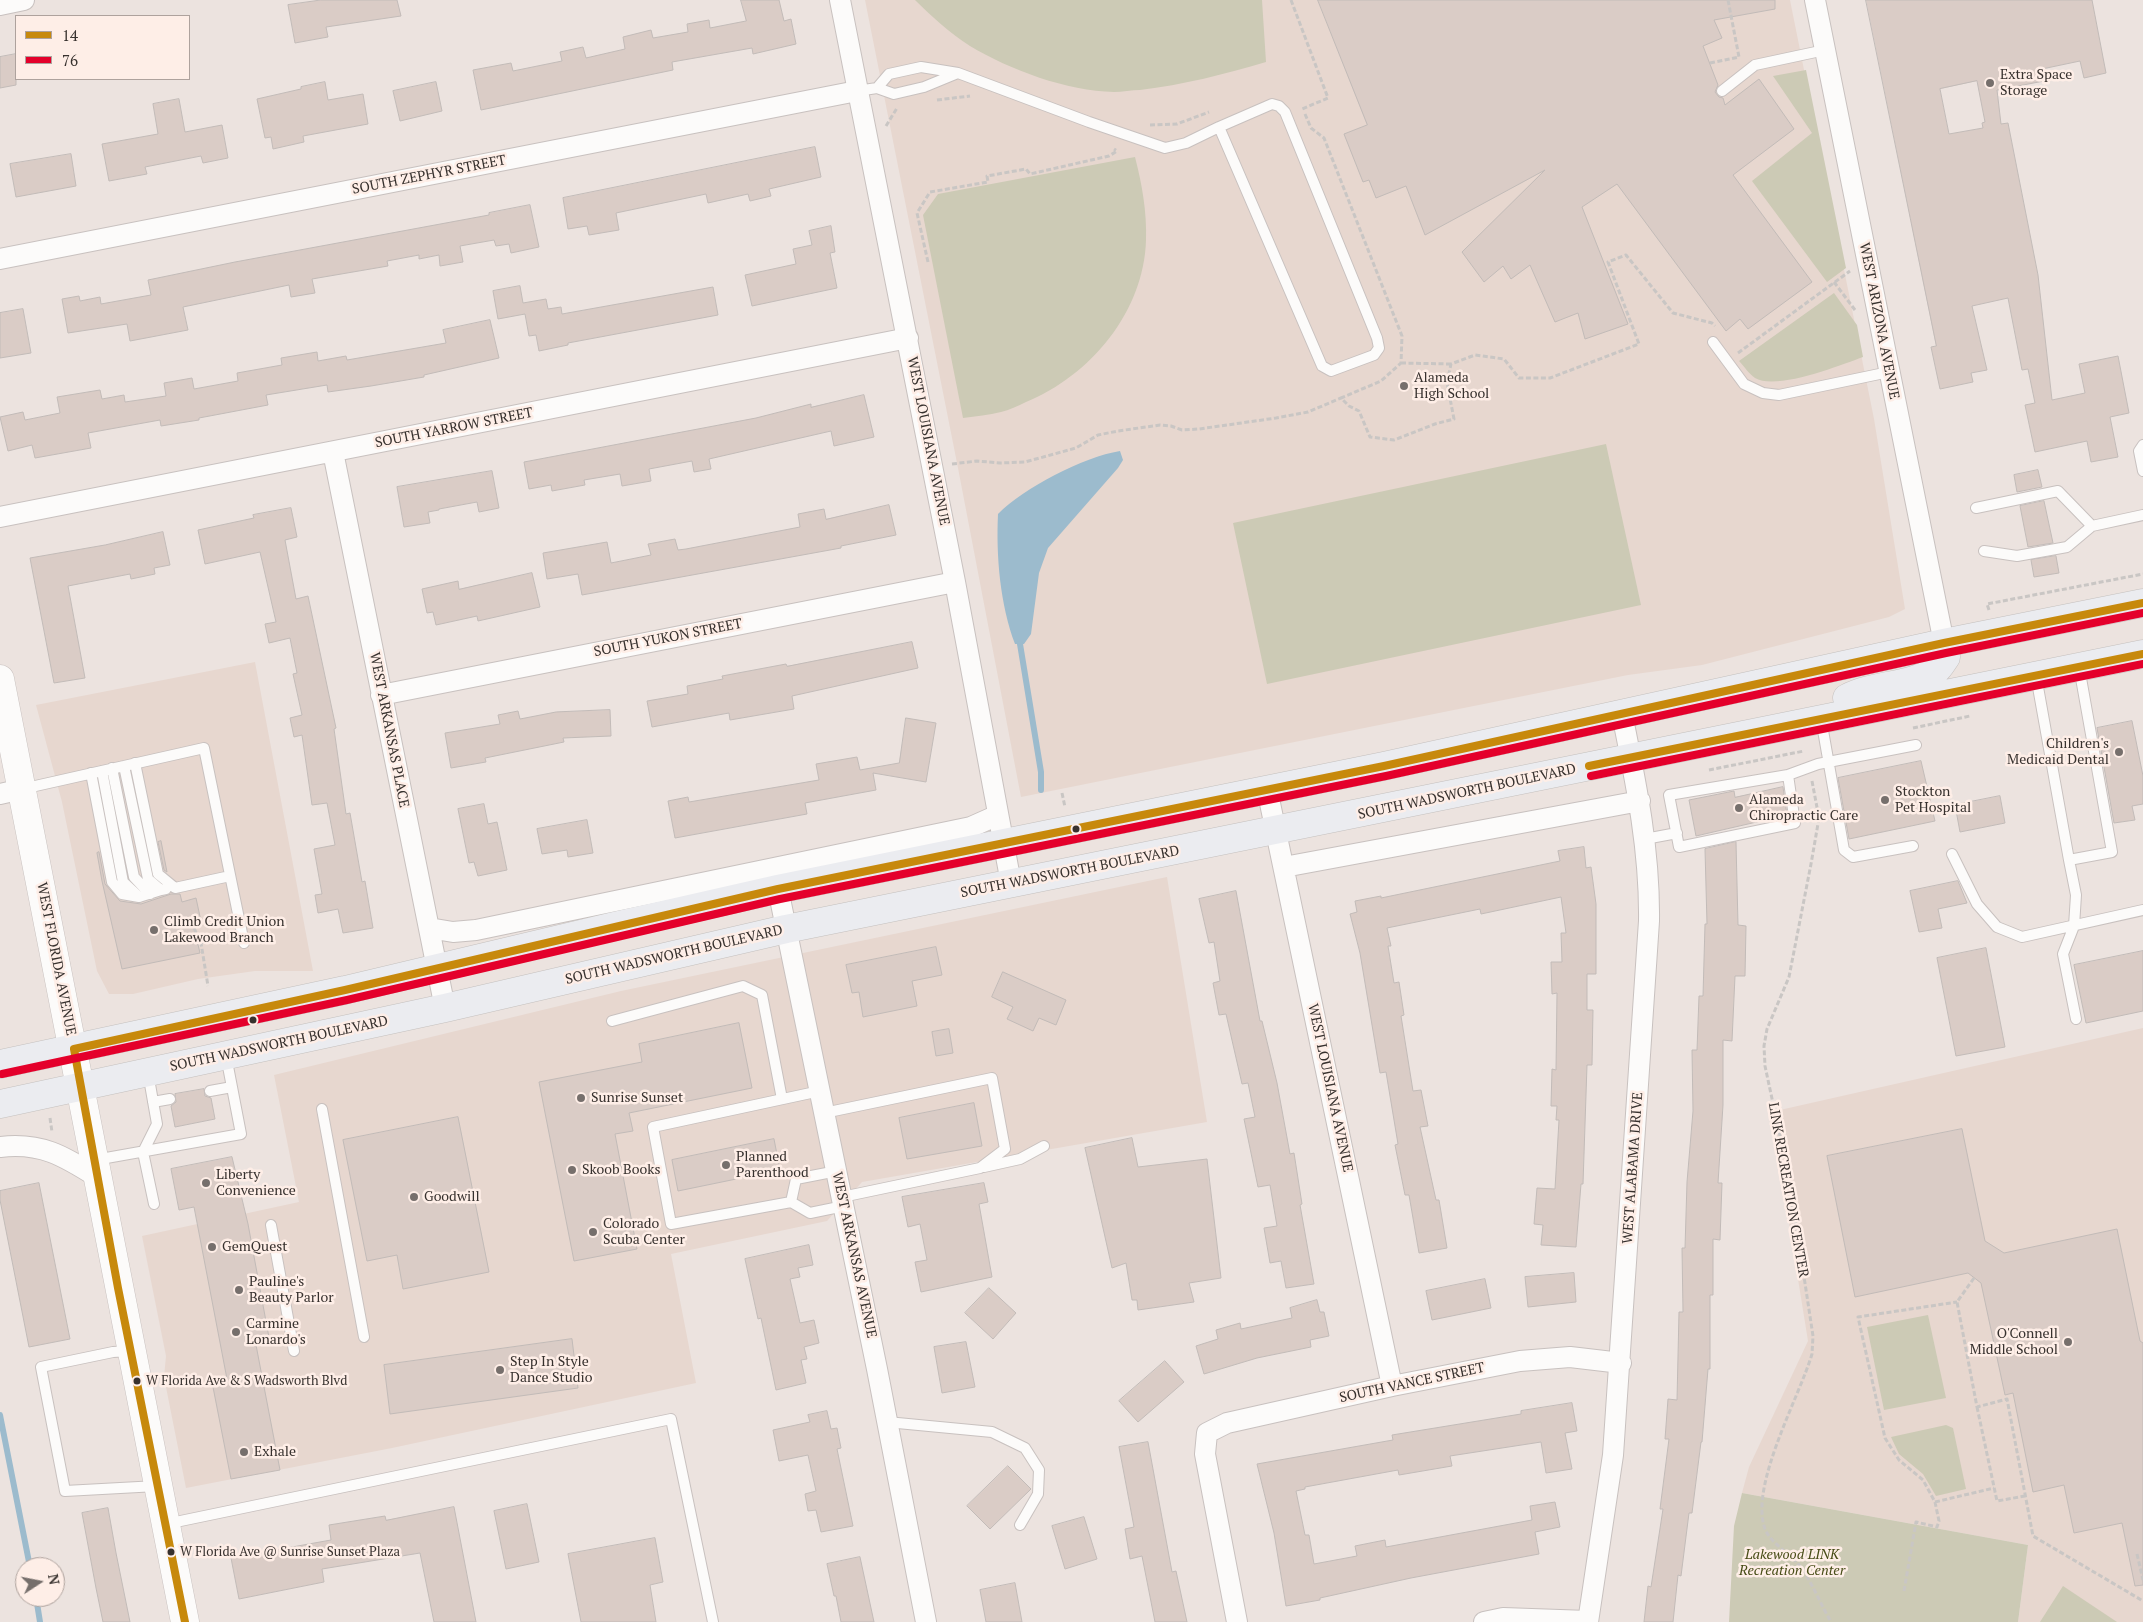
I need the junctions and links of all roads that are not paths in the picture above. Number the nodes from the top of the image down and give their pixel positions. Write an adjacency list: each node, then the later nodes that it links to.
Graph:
1 (24, 0): 4 (street)
2 (840, 0): 8 (street, WEST LOUISIANA AVENUE)
3 (1815, 0): 5 (street, WEST ARIZONA AVENUE)
4 (0, 5)
5 (1825, 50): 9 (lane); 14 (street, WEST ARIZONA AVENUE)
6 (958, 73): 7 (lane); 7 (lane); 10 (lane)
7 (878, 88): 8 (lane)
8 (857, 91): 11 (street, SOUTH ZEPHYR STREET); 12 (street, WEST LOUISIANA AVENUE)
9 (1722, 91)
10 (1220, 126): 10 (lane)
11 (0, 259)
12 (908, 338): 16 (street, SOUTH YARROW STREET); 23 (street, WEST LOUISIANA AVENUE)
13 (1713, 342): 14 (lane)
14 (1889, 372): 25 (street, WEST ARIZONA AVENUE)
15 (2143, 445): 17 (lane)
16 (333, 452): 20 (street, SOUTH YARROW STREET); 30 (street, WEST ARKANSAS PLACE)
17 (2143, 470)
18 (1976, 508): 21 (lane)
19 (2143, 515): 21 (lane)
20 (0, 517)
21 (2092, 526): 22 (lane)
22 (1984, 551)
23 (955, 582): 30 (street, SOUTH YUKON STREET); 44 (street, WEST LOUISIANA AVENUE)
24 (2143, 603): 25 (main road)
25 (1944, 643): 31 (main road); 32 (main road)
26 (2143, 654): 27 (main road, SOUTH WADSWORTH BOULEVARD)
27 (2079, 666): 28 (main road, SOUTH WADSWORTH BOULEVARD); 51 (lane)
28 (2036, 675): 32 (main road, SOUTH WADSWORTH BOULEVARD); 51 (lane)
29 (0, 679): 42 (street, WEST FLORIDA AVENUE)
30 (382, 695): 62 (street, WEST ARKANSAS PLACE)
31 (1622, 714): 34 (street, WEST ALABAMA DRIVE); 41 (main road)
32 (1816, 719): 34 (main road, SOUTH WADSWORTH BOULEVARD); 35 (lane)
33 (1916, 745): 35 (lane)
34 (1631, 758): 43 (street, WEST ALABAMA DRIVE); 45 (main road, SOUTH WADSWORTH BOULEVARD)
35 (1829, 762): 40 (lane); 49 (lane)
36 (135, 763): 37 (lane); 53 (lane); 55 (lane)
37 (124, 766): 38 (lane); 57 (lane)
38 (107, 769): 39 (lane); 58 (lane); 59 (lane)
39 (91, 773): 42 (lane); 59 (lane)
40 (1788, 775): 46 (lane); 46 (lane)
41 (1268, 789): 45 (street, WEST LOUISIANA AVENUE); 48 (main road)
42 (11, 791): 69 (street, WEST FLORIDA AVENUE)
43 (1640, 801): 47 (street, WEST ALABAMA DRIVE); 52 (street)
44 (998, 814): 48 (street, WEST LOUISIANA AVENUE); 62 (street)
45 (1276, 831): 52 (street, WEST LOUISIANA AVENUE); 54 (main road, SOUTH WADSWORTH BOULEVARD)
46 (1677, 833): 47 (lane)
47 (1645, 839): 96 (street, WEST ALABAMA DRIVE)
48 (1004, 844): 54 (street, WEST LOUISIANA AVENUE); 56 (main road)
49 (1913, 846)
50 (1952, 854): 61 (lane)
51 (2069, 860): 61 (lane)
52 (1284, 867): 97 (street, WEST LOUISIANA AVENUE)
53 (230, 876): 55 (lane); 64 (lane)
54 (1011, 883): 63 (main road, SOUTH WADSWORTH BOULEVARD)
55 (175, 888): 57 (lane)
56 (778, 889): 63 (street, WEST ARKANSAS AVENUE); 65 (main road)
57 (161, 890): 58 (lane)
58 (150, 894): 59 (lane)
59 (139, 897)
60 (2143, 910): 61 (lane)
61 (2074, 926): 67 (lane)
62 (429, 928): 65 (street, WEST ARKANSAS PLACE)
63 (786, 929): 66 (main road, SOUTH WADSWORTH BOULEVARD); 75 (street, WEST ARKANSAS AVENUE)
64 (243, 939)
65 (437, 968): 66 (street, WEST ARKANSAS PLACE); 69 (main road)
66 (445, 1008): 70 (main road, SOUTH WADSWORTH BOULEVARD)
67 (2076, 1019)
68 (612, 1021): 78 (lane)
69 (74, 1049): 71 (main road); 73 (street, WEST FLORIDA AVENUE)
70 (226, 1055): 72 (main road, SOUTH WADSWORTH BOULEVARD); 74 (lane)
71 (0, 1064)
72 (148, 1072): 73 (main road, SOUTH WADSWORTH BOULEVARD); 79 (lane)
73 (80, 1087): 80 (main road, SOUTH WADSWORTH BOULEVARD); 87 (street, WEST FLORIDA AVENUE)
74 (232, 1087): 76 (lane); 85 (lane)
75 (820, 1090): 78 (lane); 82 (street, WEST ARKANSAS AVENUE)
76 (210, 1091)
77 (170, 1099): 79 (lane)
78 (782, 1099): 89 (lane)
79 (153, 1102): 85 (lane)
80 (0, 1104)
81 (322, 1109): 93 (lane)
82 (824, 1113): 86 (lane); 88 (street, WEST ARKANSAS AVENUE)
83 (1044, 1146): 86 (lane)
84 (0, 1147): 87 (street)
85 (143, 1152): 87 (lane); 91 (lane)
86 (980, 1168): 90 (lane)
87 (96, 1169): 94 (street, WEST FLORIDA AVENUE)
88 (837, 1171): 89 (lane); 90 (street, WEST ARKANSAS AVENUE)
89 (791, 1202): 90 (lane)
90 (843, 1202): 98 (street, WEST ARKANSAS AVENUE)
91 (154, 1204)
92 (271, 1225): 95 (lane)
93 (364, 1337)
94 (131, 1351): 99 (street, WEST FLORIDA AVENUE); 99 (lane)
95 (294, 1351)
96 (1621, 1363): 97 (street, SOUTH VANCE STREET); 107 (street, WEST ALABAMA DRIVE)
97 (1392, 1386): 105 (street, SOUTH VANCE STREET)
98 (888, 1422): 101 (lane); 104 (street, WEST ARKANSAS AVENUE)
99 (158, 1486): 100 (street, WEST FLORIDA AVENUE)
100 (166, 1524): 102 (street, WEST FLORIDA AVENUE); 103 (lane)
101 (1020, 1526)
102 (185, 1622)
103 (713, 1622)
104 (926, 1622)
105 (1237, 1622)
106 (1484, 1622): 107 (street)
107 (1588, 1622)

